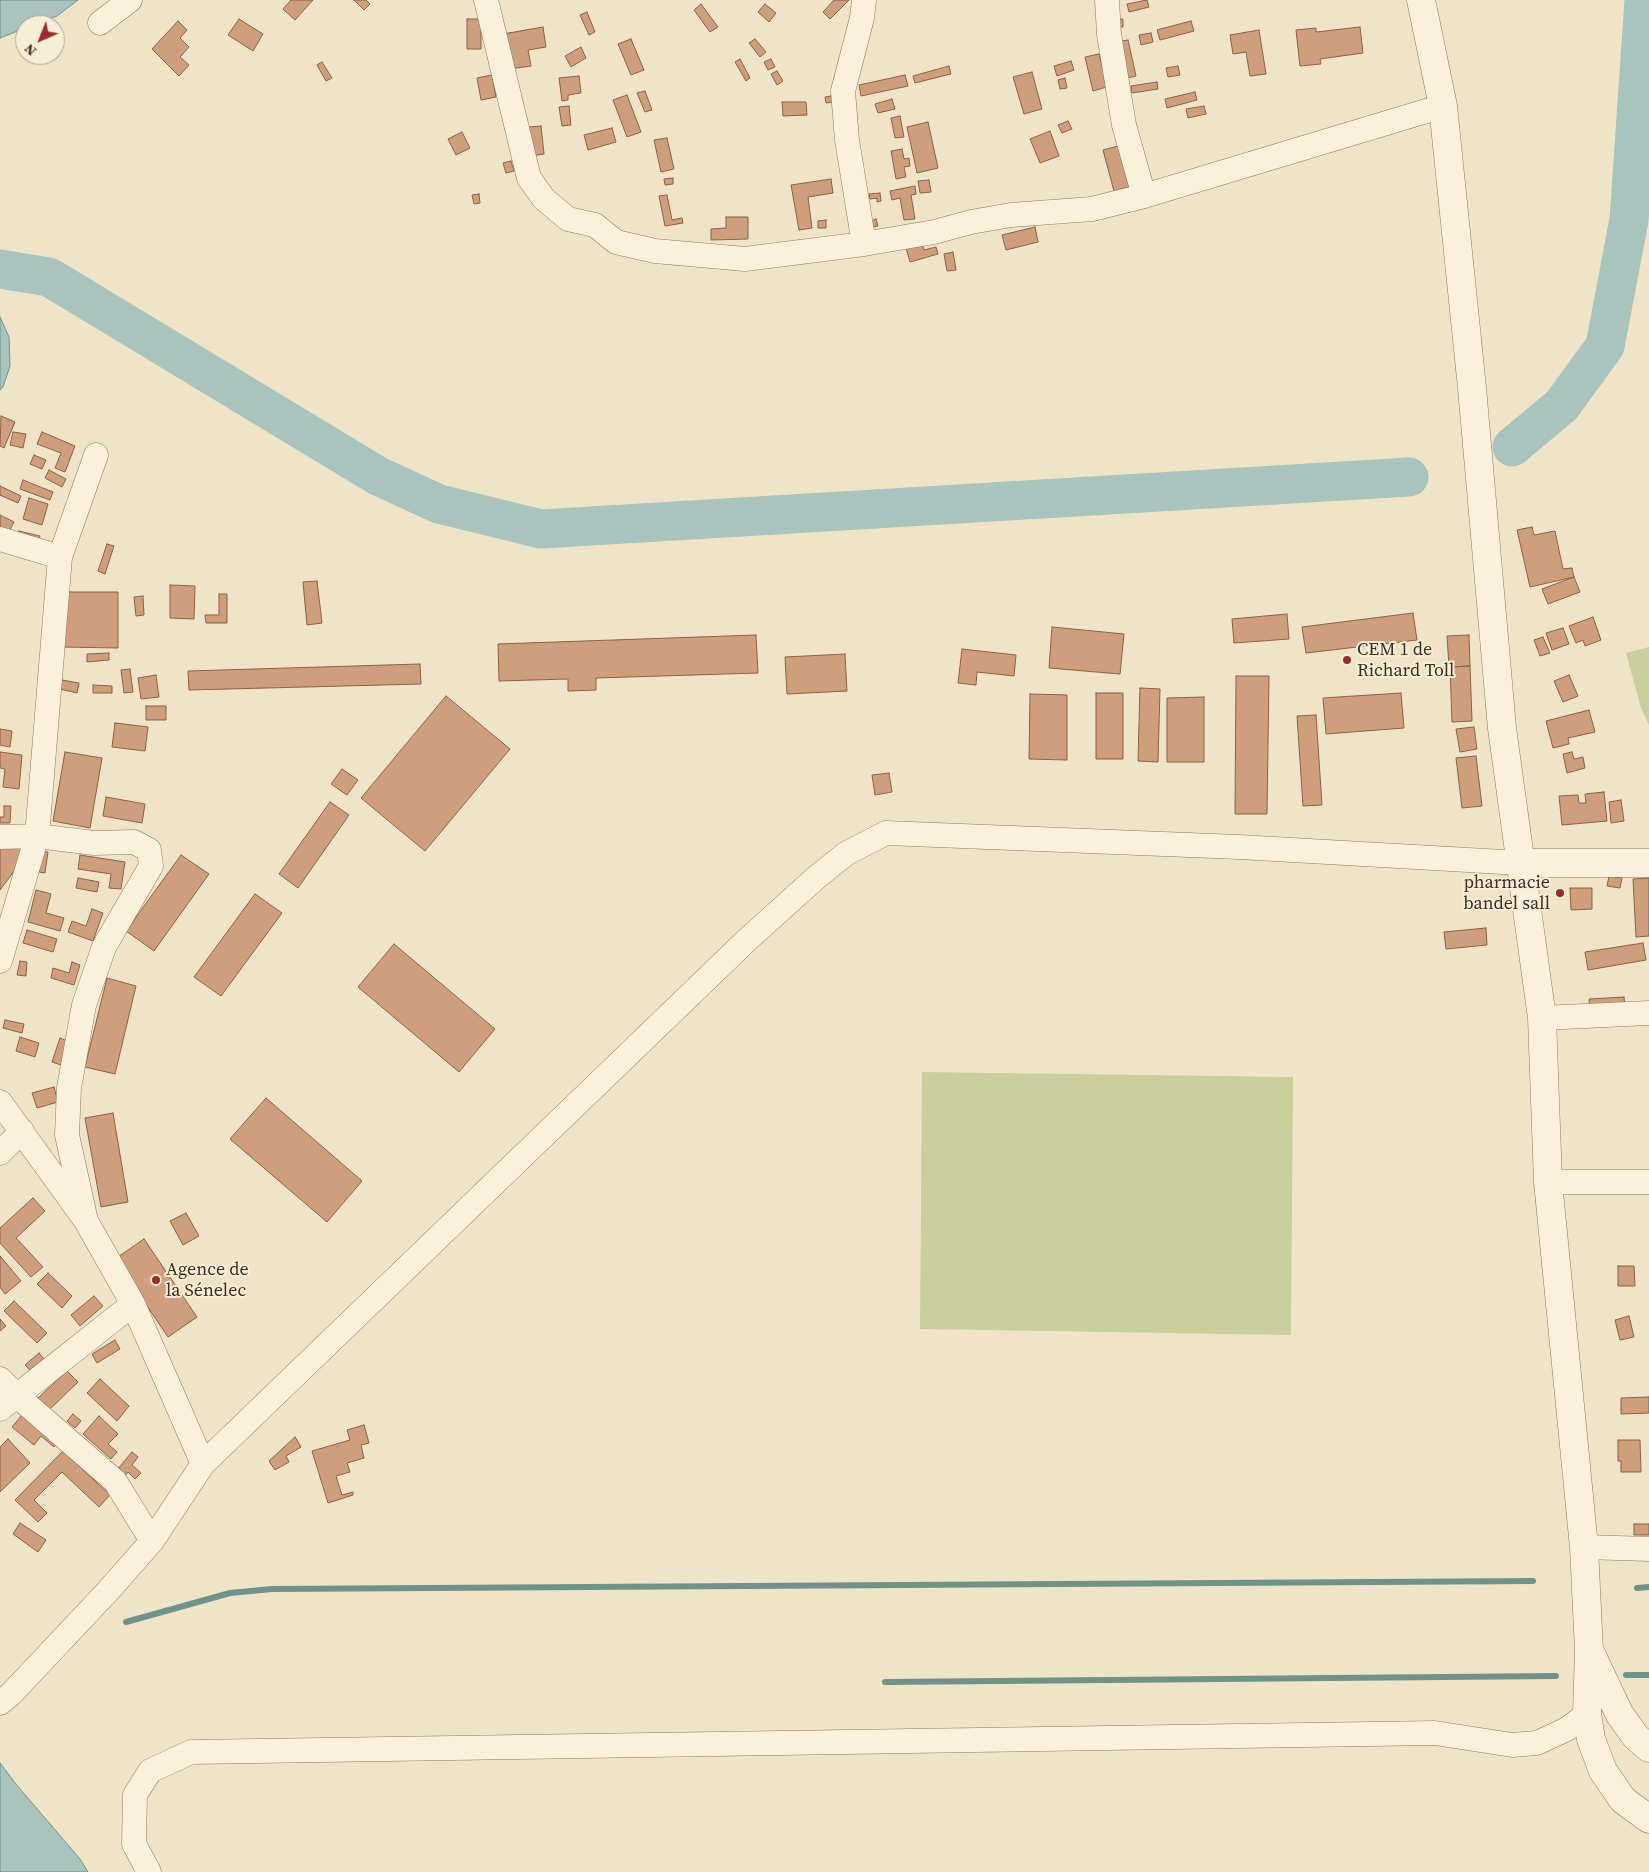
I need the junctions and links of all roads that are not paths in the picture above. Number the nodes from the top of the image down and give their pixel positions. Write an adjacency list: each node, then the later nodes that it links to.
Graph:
1 (130, 0): 6 (street)
2 (486, 0): 9 (street)
3 (864, 0): 9 (street)
4 (1107, 0): 8 (street)
5 (1421, 0): 7 (street)
6 (100, 23)
7 (1443, 106): 8 (street); 15 (street)
8 (1144, 196): 9 (street)
9 (864, 244)
10 (96, 455): 12 (street)
11 (0, 539): 12 (street)
12 (60, 557): 13 (street)
13 (37, 836): 14 (street); 17 (street); 25 (street)
14 (0, 837)
15 (1521, 863): 16 (street); 19 (street); 28 (street)
16 (1649, 863)
17 (0, 961)
18 (1649, 1013): 19 (street)
19 (1542, 1018): 23 (street)
20 (0, 1102): 21 (street)
21 (22, 1131): 22 (street); 25 (street)
22 (0, 1153)
23 (1548, 1182): 24 (street); 30 (street)
24 (1649, 1182)
25 (86, 1221): 26 (street)
26 (133, 1304): 27 (street); 28 (street)
27 (5, 1394): 29 (street)
28 (203, 1464): 29 (street)
29 (152, 1541): 33 (street)
30 (1584, 1547): 31 (street); 32 (street)
31 (1649, 1549)
32 (1589, 1651): 34 (street); 35 (street)
33 (4, 1692)
34 (1587, 1714): 36 (street); 37 (street)
35 (1649, 1748)
36 (1649, 1819)
37 (150, 1872)

